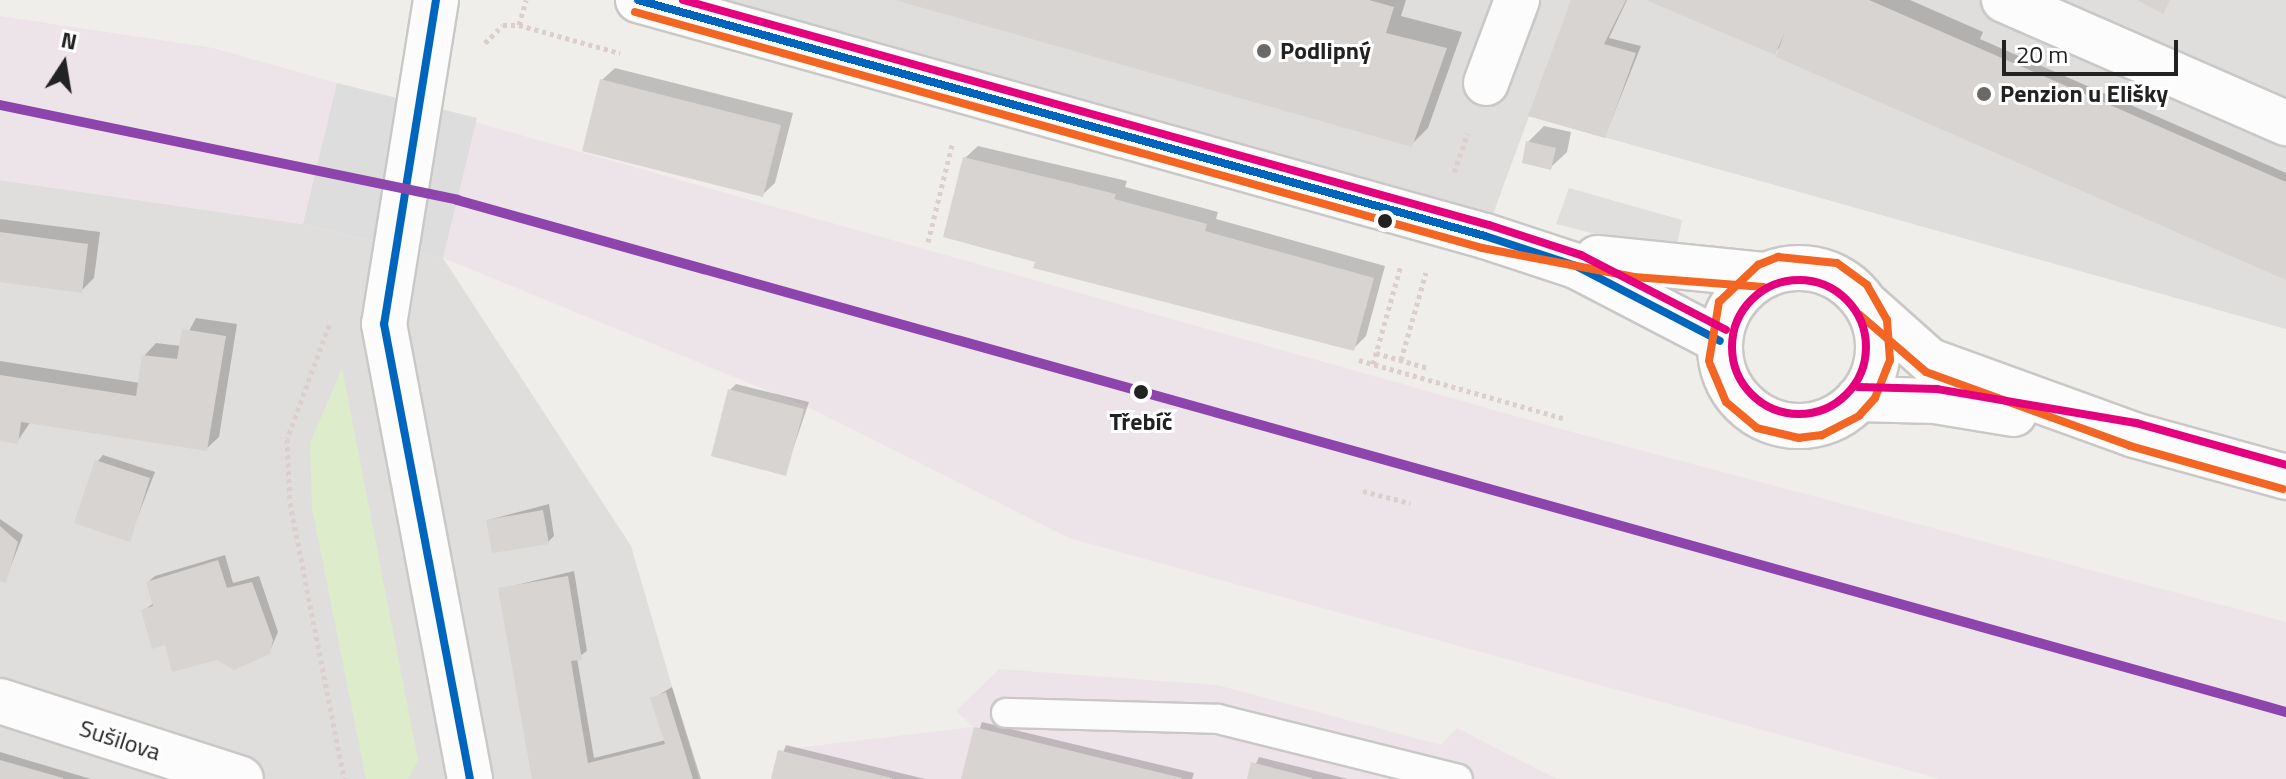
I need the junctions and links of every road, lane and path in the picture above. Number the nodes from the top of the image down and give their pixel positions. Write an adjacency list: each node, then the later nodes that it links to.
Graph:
1 (436, 0): 15 (street)
2 (526, 0): 6 (path)
3 (638, 0): 10 (street)
4 (1517, 0): 7 (street)
5 (2004, 0): 8 (street)
6 (479, 50)
7 (1486, 83)
8 (2286, 123)
9 (952, 145): 11 (path)
10 (1485, 236): 13 (street); 16 (street)
11 (928, 242)
12 (1401, 265): 17 (path)
13 (1765, 275): 14 (street); 16 (street)
14 (1868, 306): 21 (street); 23 (street)
15 (385, 310): 30 (path); 31 (street)
16 (1720, 341): 21 (street)
17 (1376, 353): 19 (path); 20 (path)
18 (1359, 360): 19 (path)
19 (1373, 364): 22 (path)
20 (1428, 368)
21 (1858, 399): 23 (street)
22 (1563, 418)
23 (2134, 435): 24 (street)
24 (2286, 477)
25 (1363, 491): 26 (path)
26 (1410, 503)
27 (0, 701): 29 (street, Sušilova)
28 (1006, 713): 32 (lane)
29 (241, 779)
30 (344, 779)
31 (470, 779)
32 (1458, 779)

